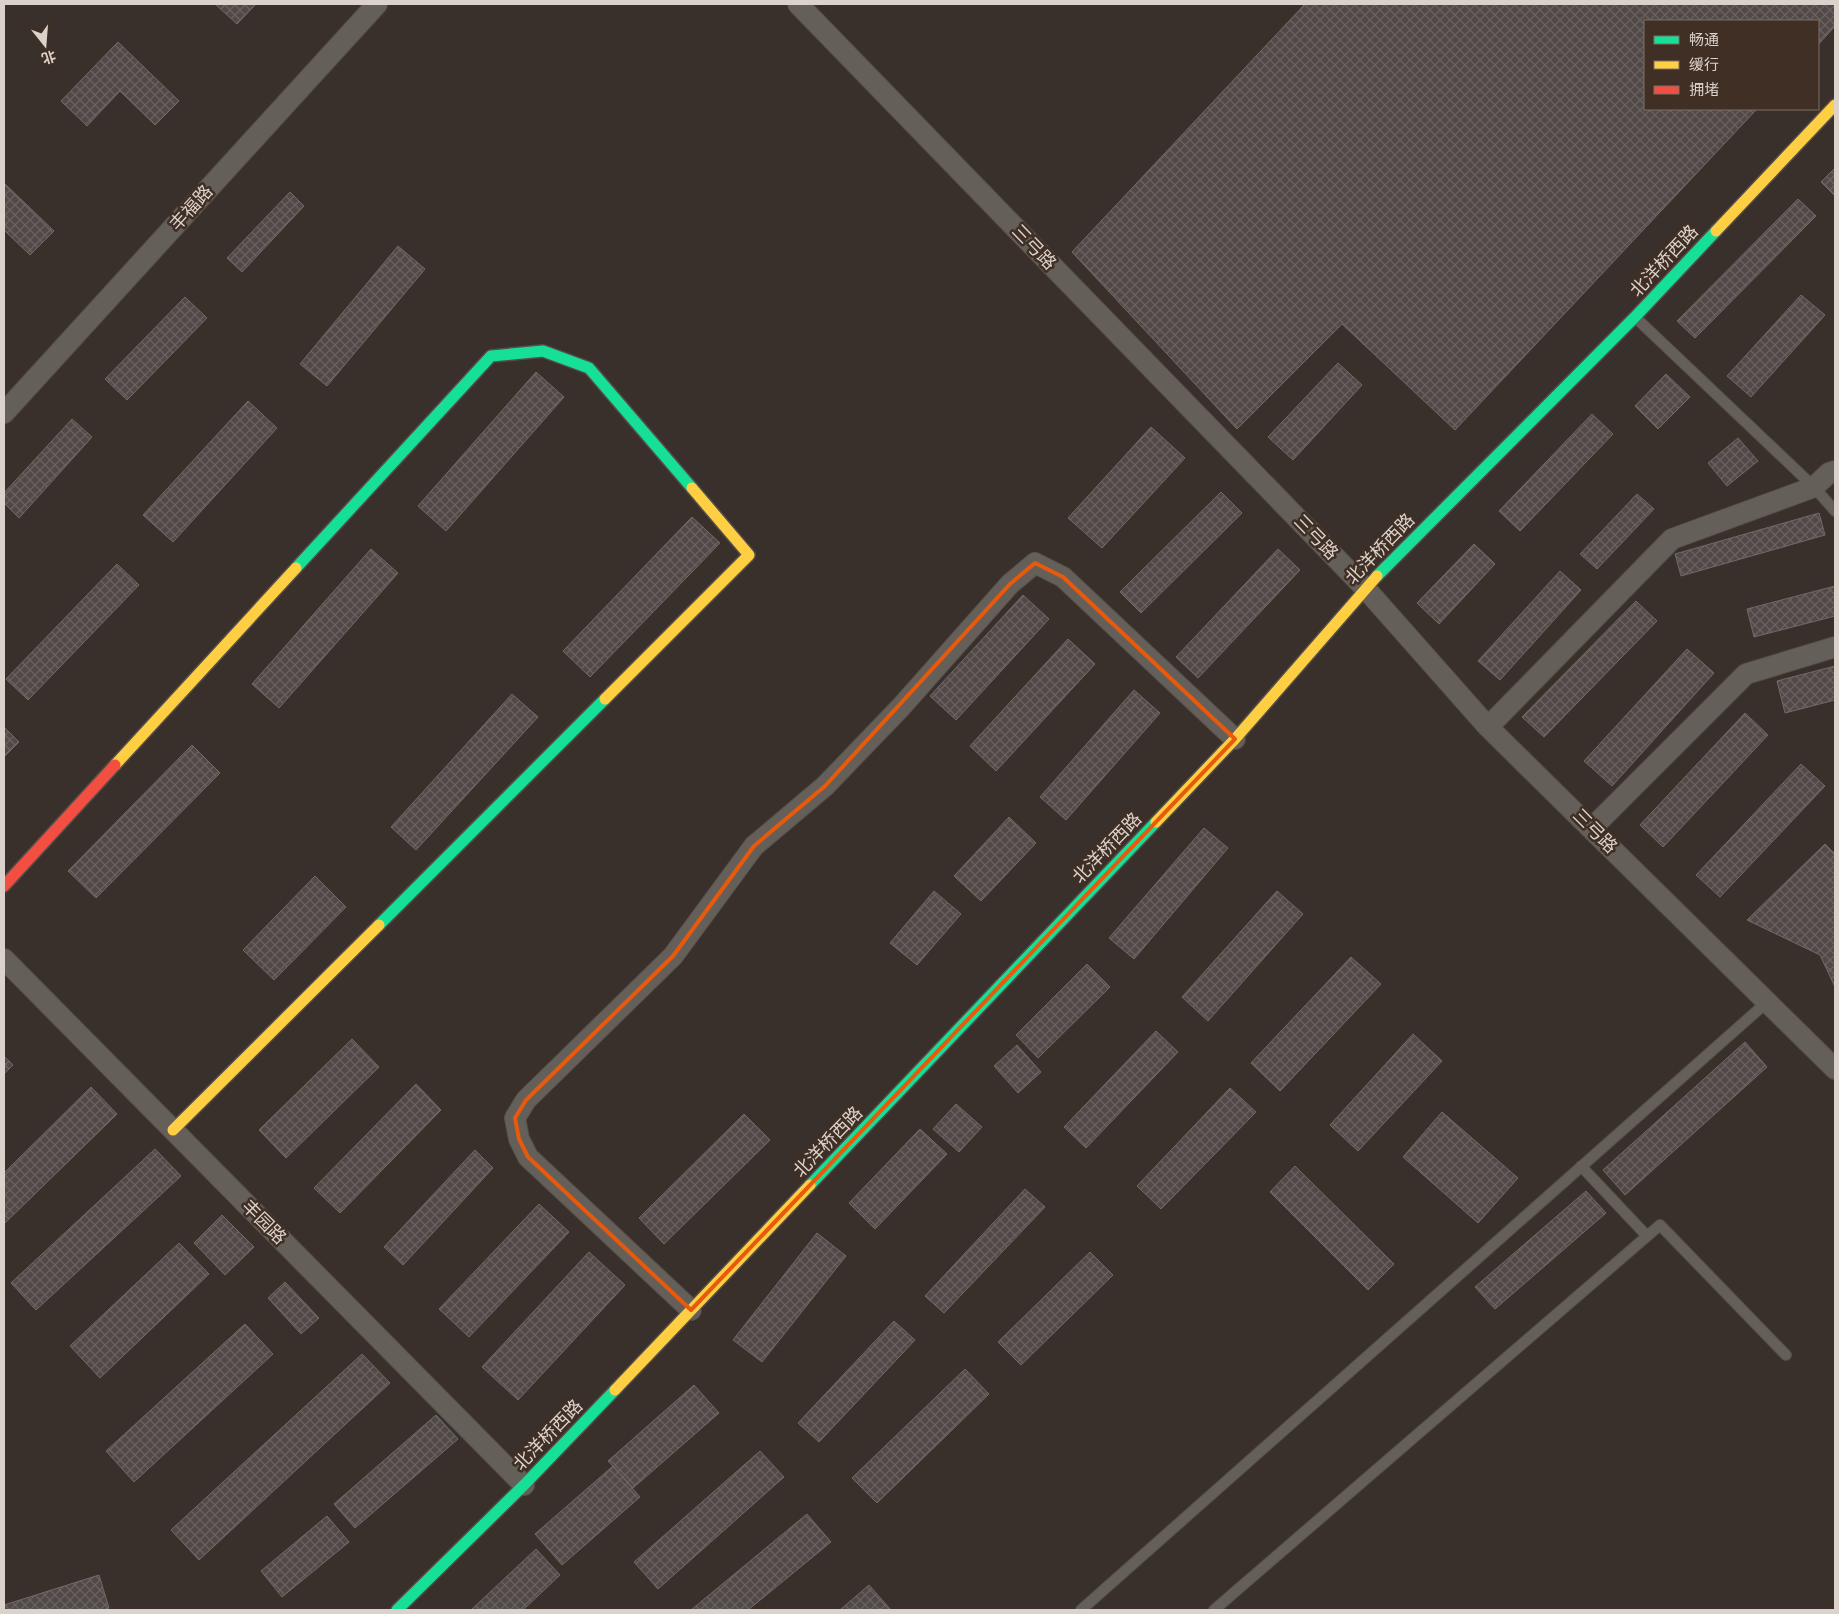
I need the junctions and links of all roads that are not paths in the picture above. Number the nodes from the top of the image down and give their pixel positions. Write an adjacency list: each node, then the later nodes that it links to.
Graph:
1 (377, 4): 5 (street, 丰福路)
2 (798, 4): 9 (street, 三弓路)
3 (1835, 105): 4 (main road, 北洋桥西路)
4 (1635, 317): 7 (lane); 9 (main road, 北洋桥西路)
5 (4, 413)
6 (1835, 471): 7 (street)
7 (1814, 487): 8 (lane); 11 (street)
8 (1835, 511)
9 (1365, 588): 11 (street, 三弓路); 12 (main road, 北洋桥西路)
10 (1835, 648): 13 (street)
11 (1488, 727): 13 (street, 三弓路)
12 (1235, 739): 21 (main road, 北洋桥西路); 21 (street)
13 (1592, 828): 16 (street, 三弓路)
14 (4, 886): 18 (main road)
15 (4, 959): 18 (street, 丰园路)
16 (1767, 1002): 17 (street, 三弓路); 19 (lane)
17 (1835, 1070)
18 (173, 1130): 23 (street, 丰园路)
19 (1581, 1166): 20 (lane); 25 (lane)
20 (1647, 1236): 22 (lane); 26 (lane)
21 (691, 1310): 23 (main road, 北洋桥西路)
22 (1786, 1354)
23 (524, 1486): 24 (main road, 北洋桥西路)
24 (397, 1610)
25 (1082, 1610)
26 (1214, 1610)

